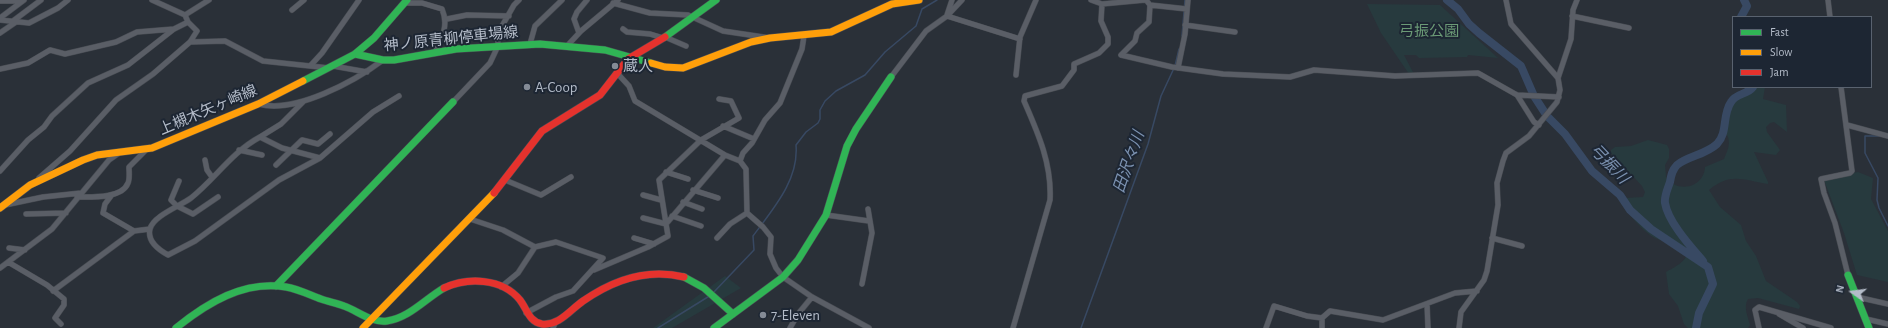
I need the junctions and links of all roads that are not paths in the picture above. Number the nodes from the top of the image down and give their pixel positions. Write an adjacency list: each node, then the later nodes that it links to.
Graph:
1 (42, 0): 40 (street)
2 (68, 0): 40 (street)
3 (152, 0): 32 (street)
4 (209, 0): 32 (street)
5 (304, 0): 31 (street)
6 (359, 0): 62 (street)
7 (519, 0): 33 (street)
8 (562, 0): 54 (street)
9 (587, 0): 48 (street)
10 (618, 0): 27 (street)
11 (716, 0): 37 (street)
12 (919, 0): 26 (street, 神ノ原青柳停車場線)
13 (952, 0): 34 (street)
14 (962, 0): 34 (street)
15 (1036, 0): 52 (street)
16 (1091, 0): 28 (street)
17 (1134, 0): 18 (street); 28 (street)
18 (1145, 0): 29 (street)
19 (1188, 0): 30 (street)
20 (1506, 0): 70 (street)
21 (1577, 0): 35 (street)
22 (1828, 0): 36 (street)
23 (0, 1): 24 (street)
24 (23, 1): 38 (street)
25 (406, 1): 39 (street); 59 (street, 上槻木矢ヶ崎線)
26 (892, 2): 49 (street, 神ノ原青柳停車場線)
27 (613, 3): 37 (street); 48 (street)
28 (1102, 4): 166 (street)
29 (1150, 5): 30 (street); 64 (street)
30 (1185, 9): 42 (street)
31 (292, 10)
32 (185, 15): 41 (street)
33 (509, 16): 39 (street); 55 (street)
34 (947, 16): 52 (street); 69 (street)
35 (1572, 16): 43 (street); 70 (street)
36 (1830, 16)
37 (694, 17): 50 (street); 51 (street)
38 (0, 19): 40 (street)
39 (447, 19): 58 (street)
40 (14, 22): 47 (street)
41 (188, 22): 44 (street); 53 (street)
42 (1185, 25): 46 (street); 64 (street)
43 (1629, 28)
44 (174, 29): 65 (street); 97 (street)
45 (623, 29): 50 (street)
46 (1235, 32)
47 (0, 33)
48 (579, 33): 56 (street)
49 (804, 36): 51 (street, 神ノ原青柳停車場線); 85 (street)
50 (664, 38): 57 (street); 60 (street)
51 (770, 38): 60 (street, 神ノ原青柳停車場線)
52 (1020, 39): 68 (street)
53 (190, 42): 62 (street); 104 (street)
54 (530, 44): 55 (street, 神ノ原青柳停車場線); 56 (street, 神ノ原青柳停車場線)
55 (498, 46): 58 (street, 神ノ原青柳停車場線); 77 (street)
56 (567, 46): 60 (street, 神ノ原青柳停車場線)
57 (686, 46)
58 (435, 52): 61 (street, 神ノ原青柳停車場線)
59 (355, 54): 61 (street, 神ノ原青柳停車場線); 63 (street, 上槻木矢ヶ崎線)
60 (631, 57): 67 (street)
61 (383, 60): 66 (street)
62 (311, 65): 63 (street)
63 (331, 67): 66 (street); 78 (street, 上槻木矢ヶ崎線)
64 (1176, 67): 72 (street)
65 (0, 69)
66 (367, 72): 76 (street)
67 (617, 73): 86 (street); 102 (street)
68 (1016, 74)
69 (891, 77): 120 (street)
70 (1558, 78): 74 (street)
71 (1841, 88): 80 (street)
72 (1517, 95): 74 (street); 79 (street)
73 (399, 96): 93 (street)
74 (1558, 97): 79 (street)
75 (720, 98): 81 (street)
76 (304, 101): 78 (street); 84 (street)
77 (453, 102): 143 (street)
78 (258, 104): 87 (street, 上槻木矢ヶ崎線)
79 (1541, 123): 131 (street)
80 (1847, 125): 83 (street); 140 (street)
81 (723, 126): 85 (street); 86 (street)
82 (330, 134): 89 (street)
83 (1888, 136)
84 (260, 137): 88 (street); 89 (street)
85 (754, 139): 95 (street)
86 (701, 140): 92 (street); 98 (street)
87 (146, 150): 90 (street, 上槻木矢ヶ崎線); 108 (street)
88 (239, 150): 91 (street); 99 (street)
89 (291, 150): 93 (street); 96 (street)
90 (119, 153): 104 (street, 上槻木矢ヶ崎線); 106 (street)
91 (262, 155)
92 (725, 155): 95 (street); 105 (street)
93 (320, 158): 127 (street)
94 (205, 160): 99 (street)
95 (740, 161): 118 (street)
96 (276, 165)
97 (0, 171)
98 (666, 172): 101 (street); 111 (street)
99 (212, 177): 113 (street)
100 (572, 177): 102 (street)
101 (688, 179)
102 (506, 180): 122 (street)
103 (180, 181): 113 (street)
104 (30, 185): 114 (street, 上槻木矢ヶ崎線)
105 (693, 190): 110 (street); 112 (street)
106 (79, 195): 108 (street); 114 (street); 117 (street)
107 (643, 195): 111 (street)
108 (111, 196): 128 (street)
109 (218, 197): 113 (street)
110 (718, 198)
111 (661, 200): 125 (street)
112 (683, 202): 115 (street); 121 (street)
113 (177, 206): 127 (street)
114 (2, 207)
115 (702, 209)
116 (868, 209): 124 (street)
117 (66, 213): 119 (street); 136 (street)
118 (747, 213): 130 (street); 141 (street)
119 (26, 214)
120 (826, 215): 124 (street); 141 (street)
121 (672, 216): 125 (street); 126 (street)
122 (470, 218): 134 (street); 155 (street)
123 (643, 218): 125 (street)
124 (869, 221): 142 (street)
125 (666, 224): 132 (street)
126 (701, 226)
127 (150, 229): 128 (street)
128 (134, 231): 146 (street)
129 (634, 238): 132 (street)
130 (717, 238)
131 (1492, 238): 133 (street); 145 (street)
132 (654, 244): 139 (street)
133 (1522, 246)
134 (535, 247): 139 (street); 144 (street)
135 (9, 248): 136 (street)
136 (25, 250): 137 (street)
137 (8, 262): 138 (street); 146 (street)
138 (0, 268)
139 (594, 270): 152 (street)
140 (1848, 275): 148 (street)
141 (783, 277): 147 (street); 153 (street)
142 (862, 284)
143 (276, 286): 155 (street); 161 (street)
144 (501, 287): 152 (street); 155 (street)
145 (1477, 291): 149 (street); 170 (street)
146 (53, 292): 157 (street)
147 (812, 297): 164 (street); 165 (street)
148 (1857, 297): 150 (street); 156 (street)
149 (1427, 304): 154 (street); 169 (street)
150 (1888, 304)
151 (1772, 309): 160 (street); 171 (street); 172 (street)
152 (526, 313): 159 (street)
153 (733, 314): 159 (street); 163 (street)
154 (1322, 318): 167 (street); 168 (street)
155 (373, 319): 162 (street)
156 (1866, 319): 158 (street); 173 (street)
157 (61, 324)
158 (1888, 324)
159 (554, 325)
160 (1800, 327)
161 (176, 328)
162 (364, 328)
163 (714, 328)
164 (790, 328)
165 (869, 328)
166 (1013, 328)
167 (1266, 328)
168 (1322, 328)
169 (1428, 328)
170 (1459, 328)
171 (1759, 328)
172 (1831, 328)
173 (1869, 328)

